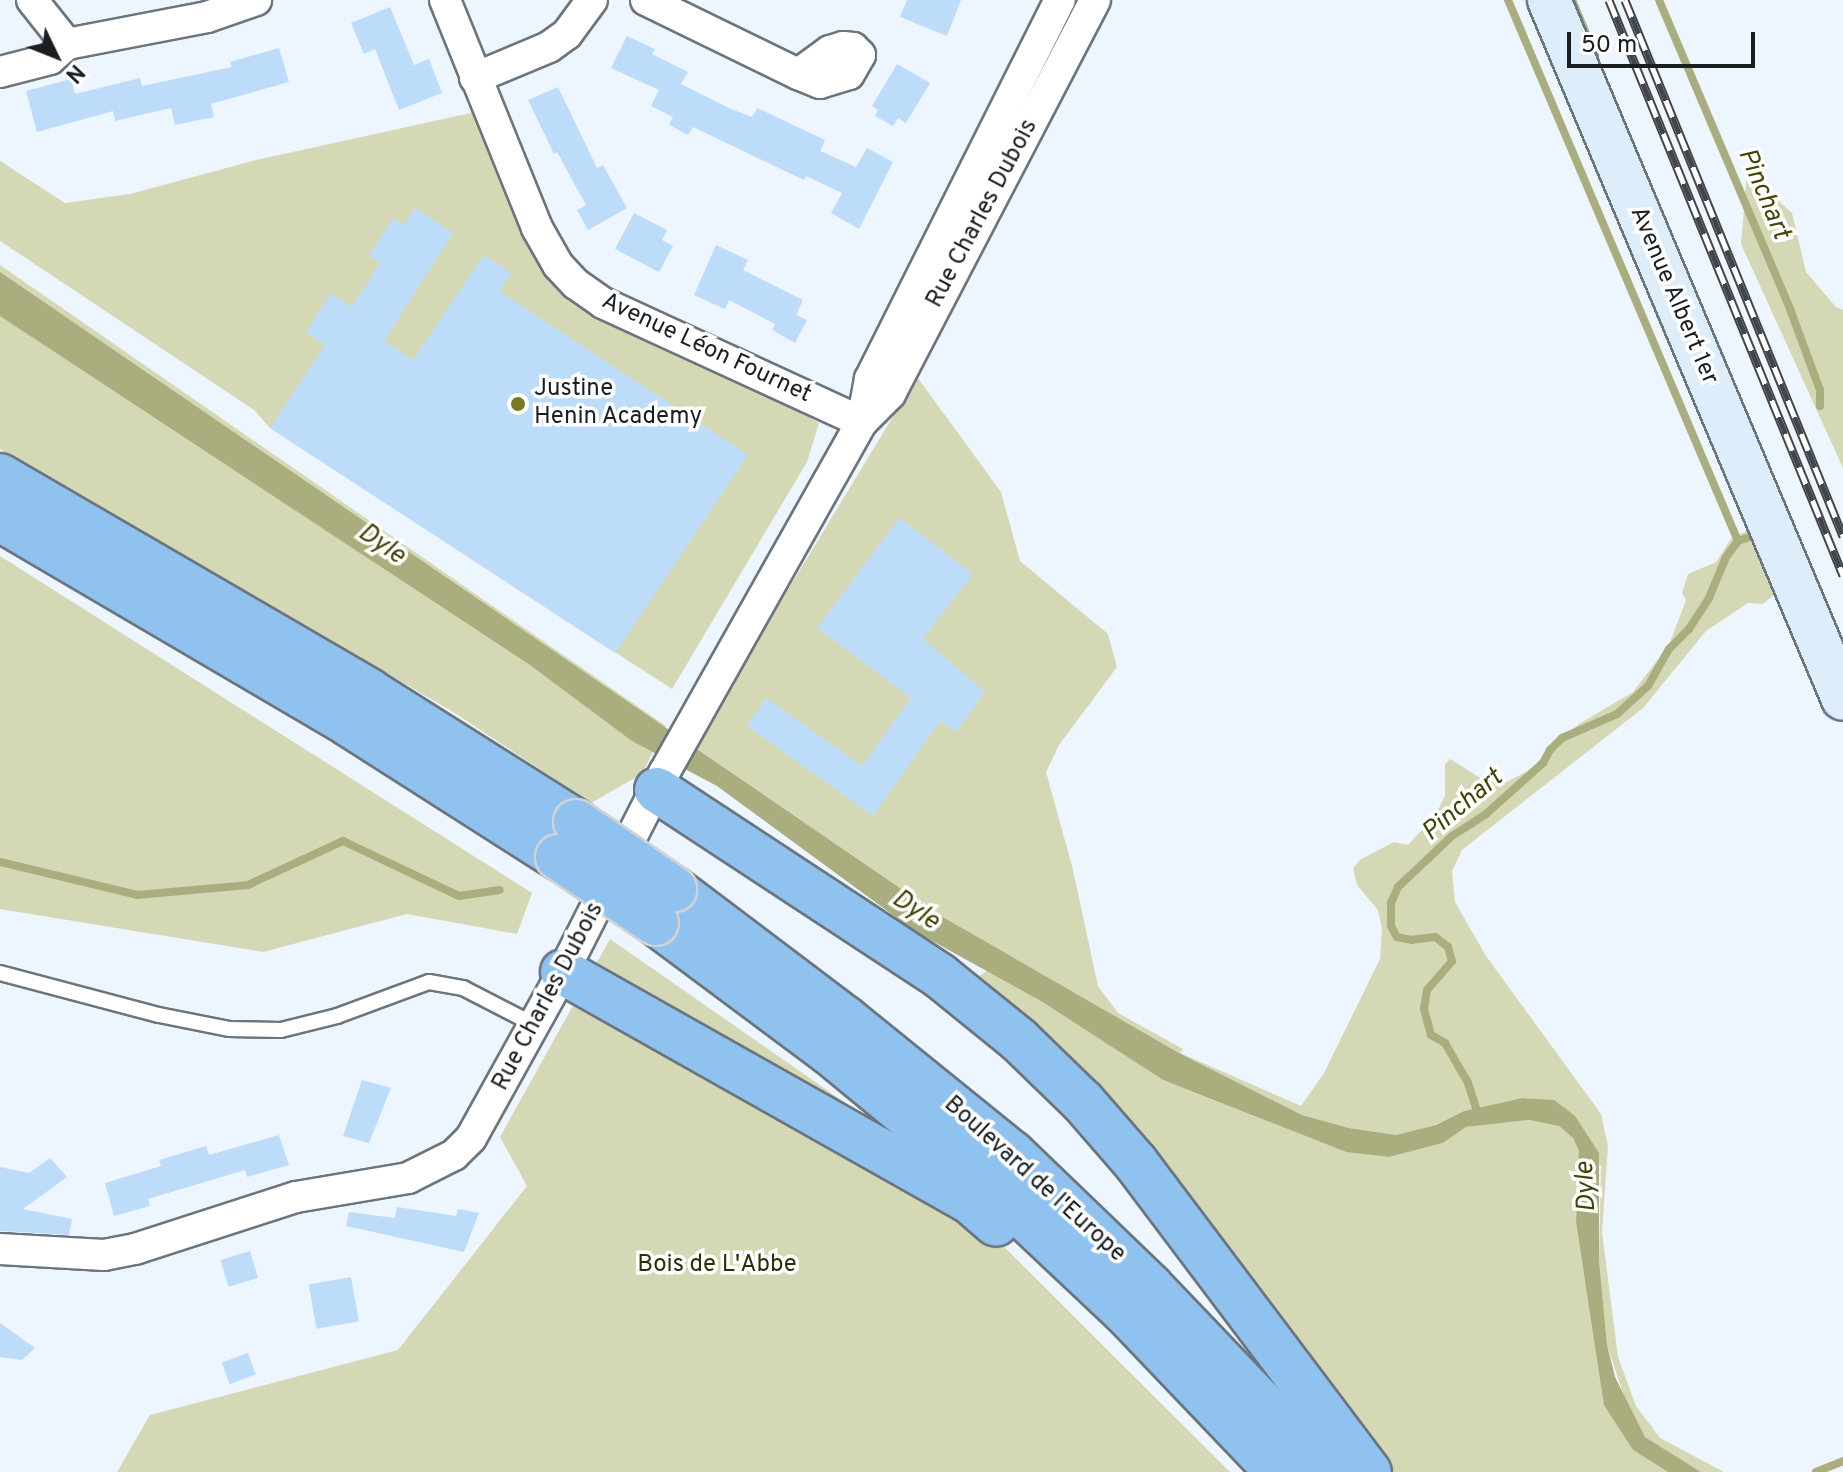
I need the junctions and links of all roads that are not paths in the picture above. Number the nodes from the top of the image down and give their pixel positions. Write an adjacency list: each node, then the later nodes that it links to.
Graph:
1 (32, 0): 9 (street)
2 (256, 0): 9 (street)
3 (445, 0): 12 (street, Avenue Léon Fournet)
4 (592, 0): 12 (street)
5 (646, 0): 11 (street)
6 (1060, 0): 13 (street, Rue Charles Dubois)
7 (1095, 0): 13 (street, Rue Charles Dubois)
8 (1549, 0): 16 (main road, Avenue Albert 1er)
9 (67, 44): 10 (street)
10 (0, 72)
11 (798, 74)
12 (475, 78): 13 (street, Avenue Léon Fournet)
13 (862, 422): 17 (street, Rue Charles Dubois)
14 (0, 476): 18 (highway)
15 (0, 519): 18 (highway)
16 (1843, 699)
17 (660, 781): 20 (street, Rue Charles Dubois); 27 (highway)
18 (567, 840): 19 (highway, bridge)
19 (665, 906): 24 (highway, Boulevard de l'Europe); 26 (highway, Boulevard de l'Europe)
20 (563, 972): 22 (street, Rue Charles Dubois); 24 (highway)
21 (0, 973): 22 (lane)
22 (535, 1025): 23 (street, Rue Charles Dubois)
23 (0, 1249)
24 (1125, 1312): 25 (highway, Boulevard de l'Europe)
25 (1278, 1472)
26 (1328, 1472)
27 (1369, 1472)

